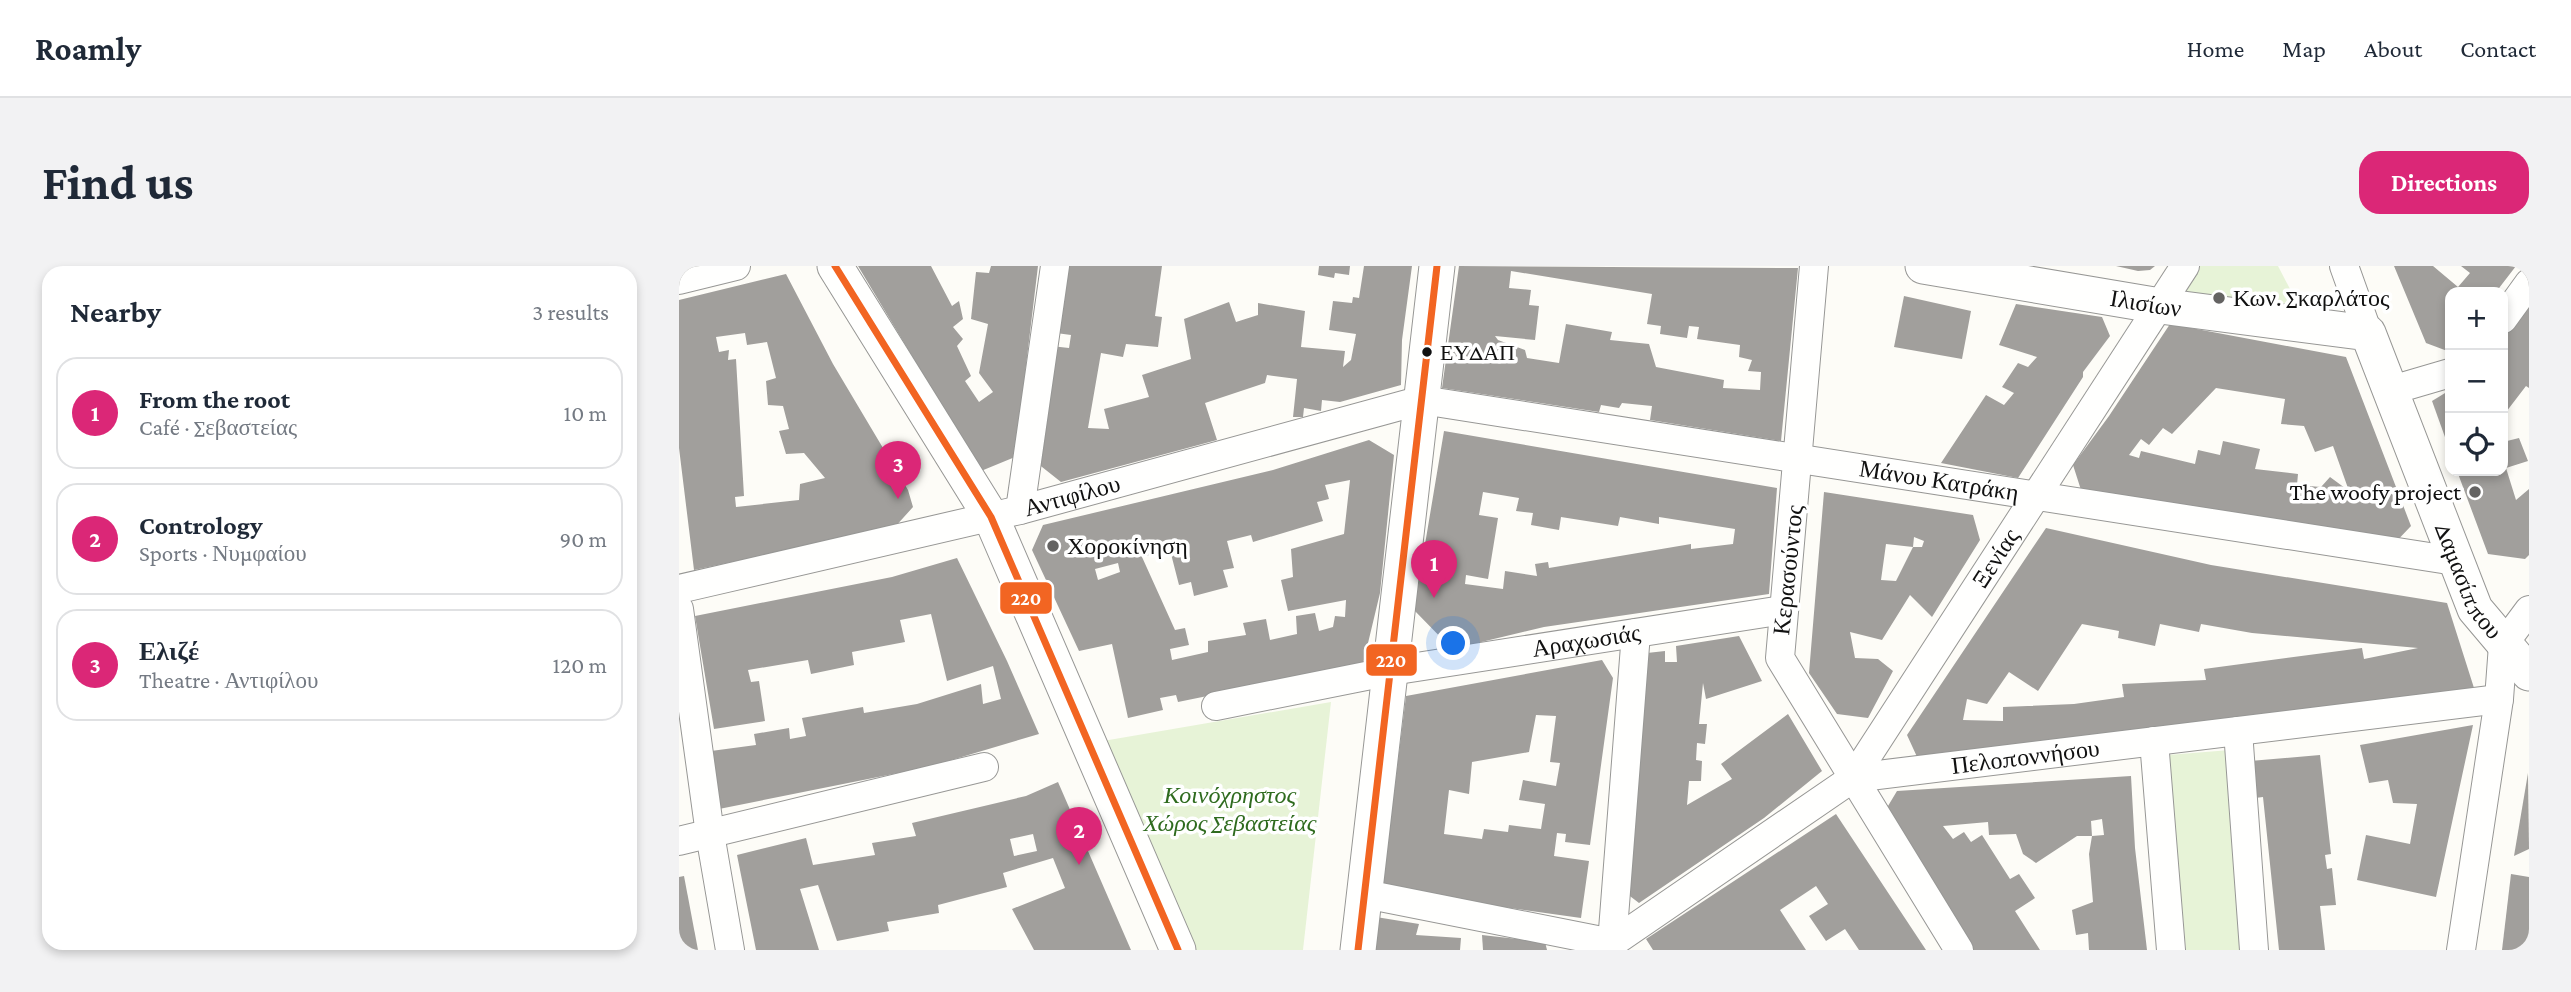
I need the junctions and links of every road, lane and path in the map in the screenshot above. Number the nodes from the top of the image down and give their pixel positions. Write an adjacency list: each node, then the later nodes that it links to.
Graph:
1 (736, 266): 9 (street)
2 (835, 266): 19 (street)
3 (1055, 266): 19 (street)
4 (1437, 266): 16 (street)
5 (1814, 266): 17 (street, Κερασούντος)
6 (1923, 266): 11 (street, Ιλισίων)
7 (2185, 266): 11 (street, Ξενίας)
8 (2344, 266): 13 (street, Δαμασίππου)
9 (679, 280)
10 (2529, 283): 12 (street)
11 (2160, 306): 13 (street, Ιλισίων); 18 (street, Ξενίας)
12 (2508, 312)
13 (2368, 333): 15 (street, Δαμασίππου)
14 (2445, 374): 15 (street)
15 (2392, 390): 20 (street, Δαμασίππου)
16 (1422, 400): 17 (street, Μάνου Κατράκη); 19 (street, Αντιφίλου); 27 (street)
17 (1799, 459): 18 (street, Μάνου Κατράκη); 23 (street, Κερασούντος)
18 (2036, 496): 20 (street, Μάνου Κατράκη); 34 (street, Ξενίας)
19 (1006, 514): 21 (street, Αντιφίλου); 40 (street)
20 (2455, 561): 26 (street, Δαμασίππου)
21 (679, 589)
22 (679, 609): 35 (street)
23 (1783, 610): 25 (street, Αραχωσιάς); 34 (street, Κερασούντος)
24 (2529, 610): 26 (street)
25 (1636, 632): 27 (street, Αραχωσιάς); 38 (street)
26 (2503, 645): 28 (street); 29 (street, Δαμασίππου)
27 (1391, 671): 30 (street, Αραχωσιάς); 37 (street)
28 (2529, 673)
29 (2499, 699): 31 (street, Πελοποννήσου); 45 (street, Δαμασίππου)
30 (1216, 706)
31 (2238, 731): 32 (street, Πελοποννήσου); 44 (street)
32 (2154, 741): 34 (street, Πελοποννήσου); 43 (street)
33 (984, 767): 35 (street)
34 (1853, 778): 38 (street, Πελοποννήσου); 42 (street, Κερασούντος)
35 (710, 834): 36 (street); 39 (street)
36 (679, 841)
37 (1365, 894): 38 (street); 41 (street)
38 (1607, 946)
39 (730, 950)
40 (1178, 950)
41 (1358, 950)
42 (1959, 950)
43 (2171, 950)
44 (2254, 950)
45 (2461, 950)

